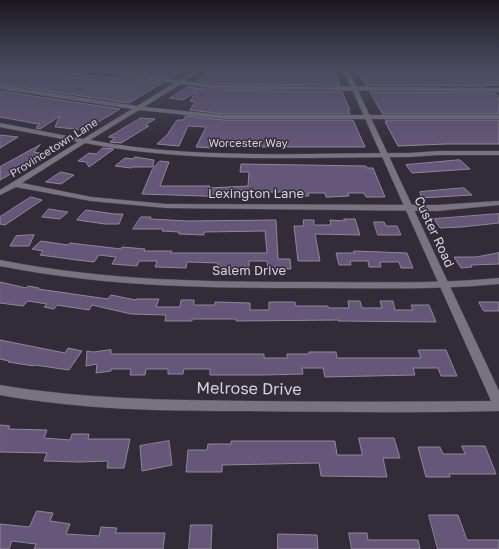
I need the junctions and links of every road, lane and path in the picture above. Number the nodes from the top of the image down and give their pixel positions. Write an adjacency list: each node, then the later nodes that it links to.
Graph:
1 (50, 95): 4 (street)
2 (159, 95): 4 (street, Provincetown Lane)
3 (357, 95): 5 (street, Custer Road)
4 (137, 108): 5 (street); 8 (street, Provincetown Lane)
5 (367, 117): 6 (street); 10 (street, Custer Road)
6 (499, 117)
7 (0, 125): 8 (street, Worcester Way)
8 (85, 141): 10 (street, Worcester Way); 11 (street, Provincetown Lane)
9 (499, 153): 10 (street, Worcester Way)
10 (384, 155): 14 (street, Custer Road)
11 (15, 184): 12 (street, Provincetown Lane); 14 (street, Lexington Lane)
12 (0, 194)
13 (499, 203): 14 (street, Lexington Lane)
14 (408, 208): 17 (street, Custer Road)
15 (0, 263): 17 (street, Salem Drive)
16 (499, 281): 17 (street, Salem Drive)
17 (444, 285): 19 (street, Custer Road)
18 (0, 390): 19 (street, Melrose Drive)
19 (499, 406)

